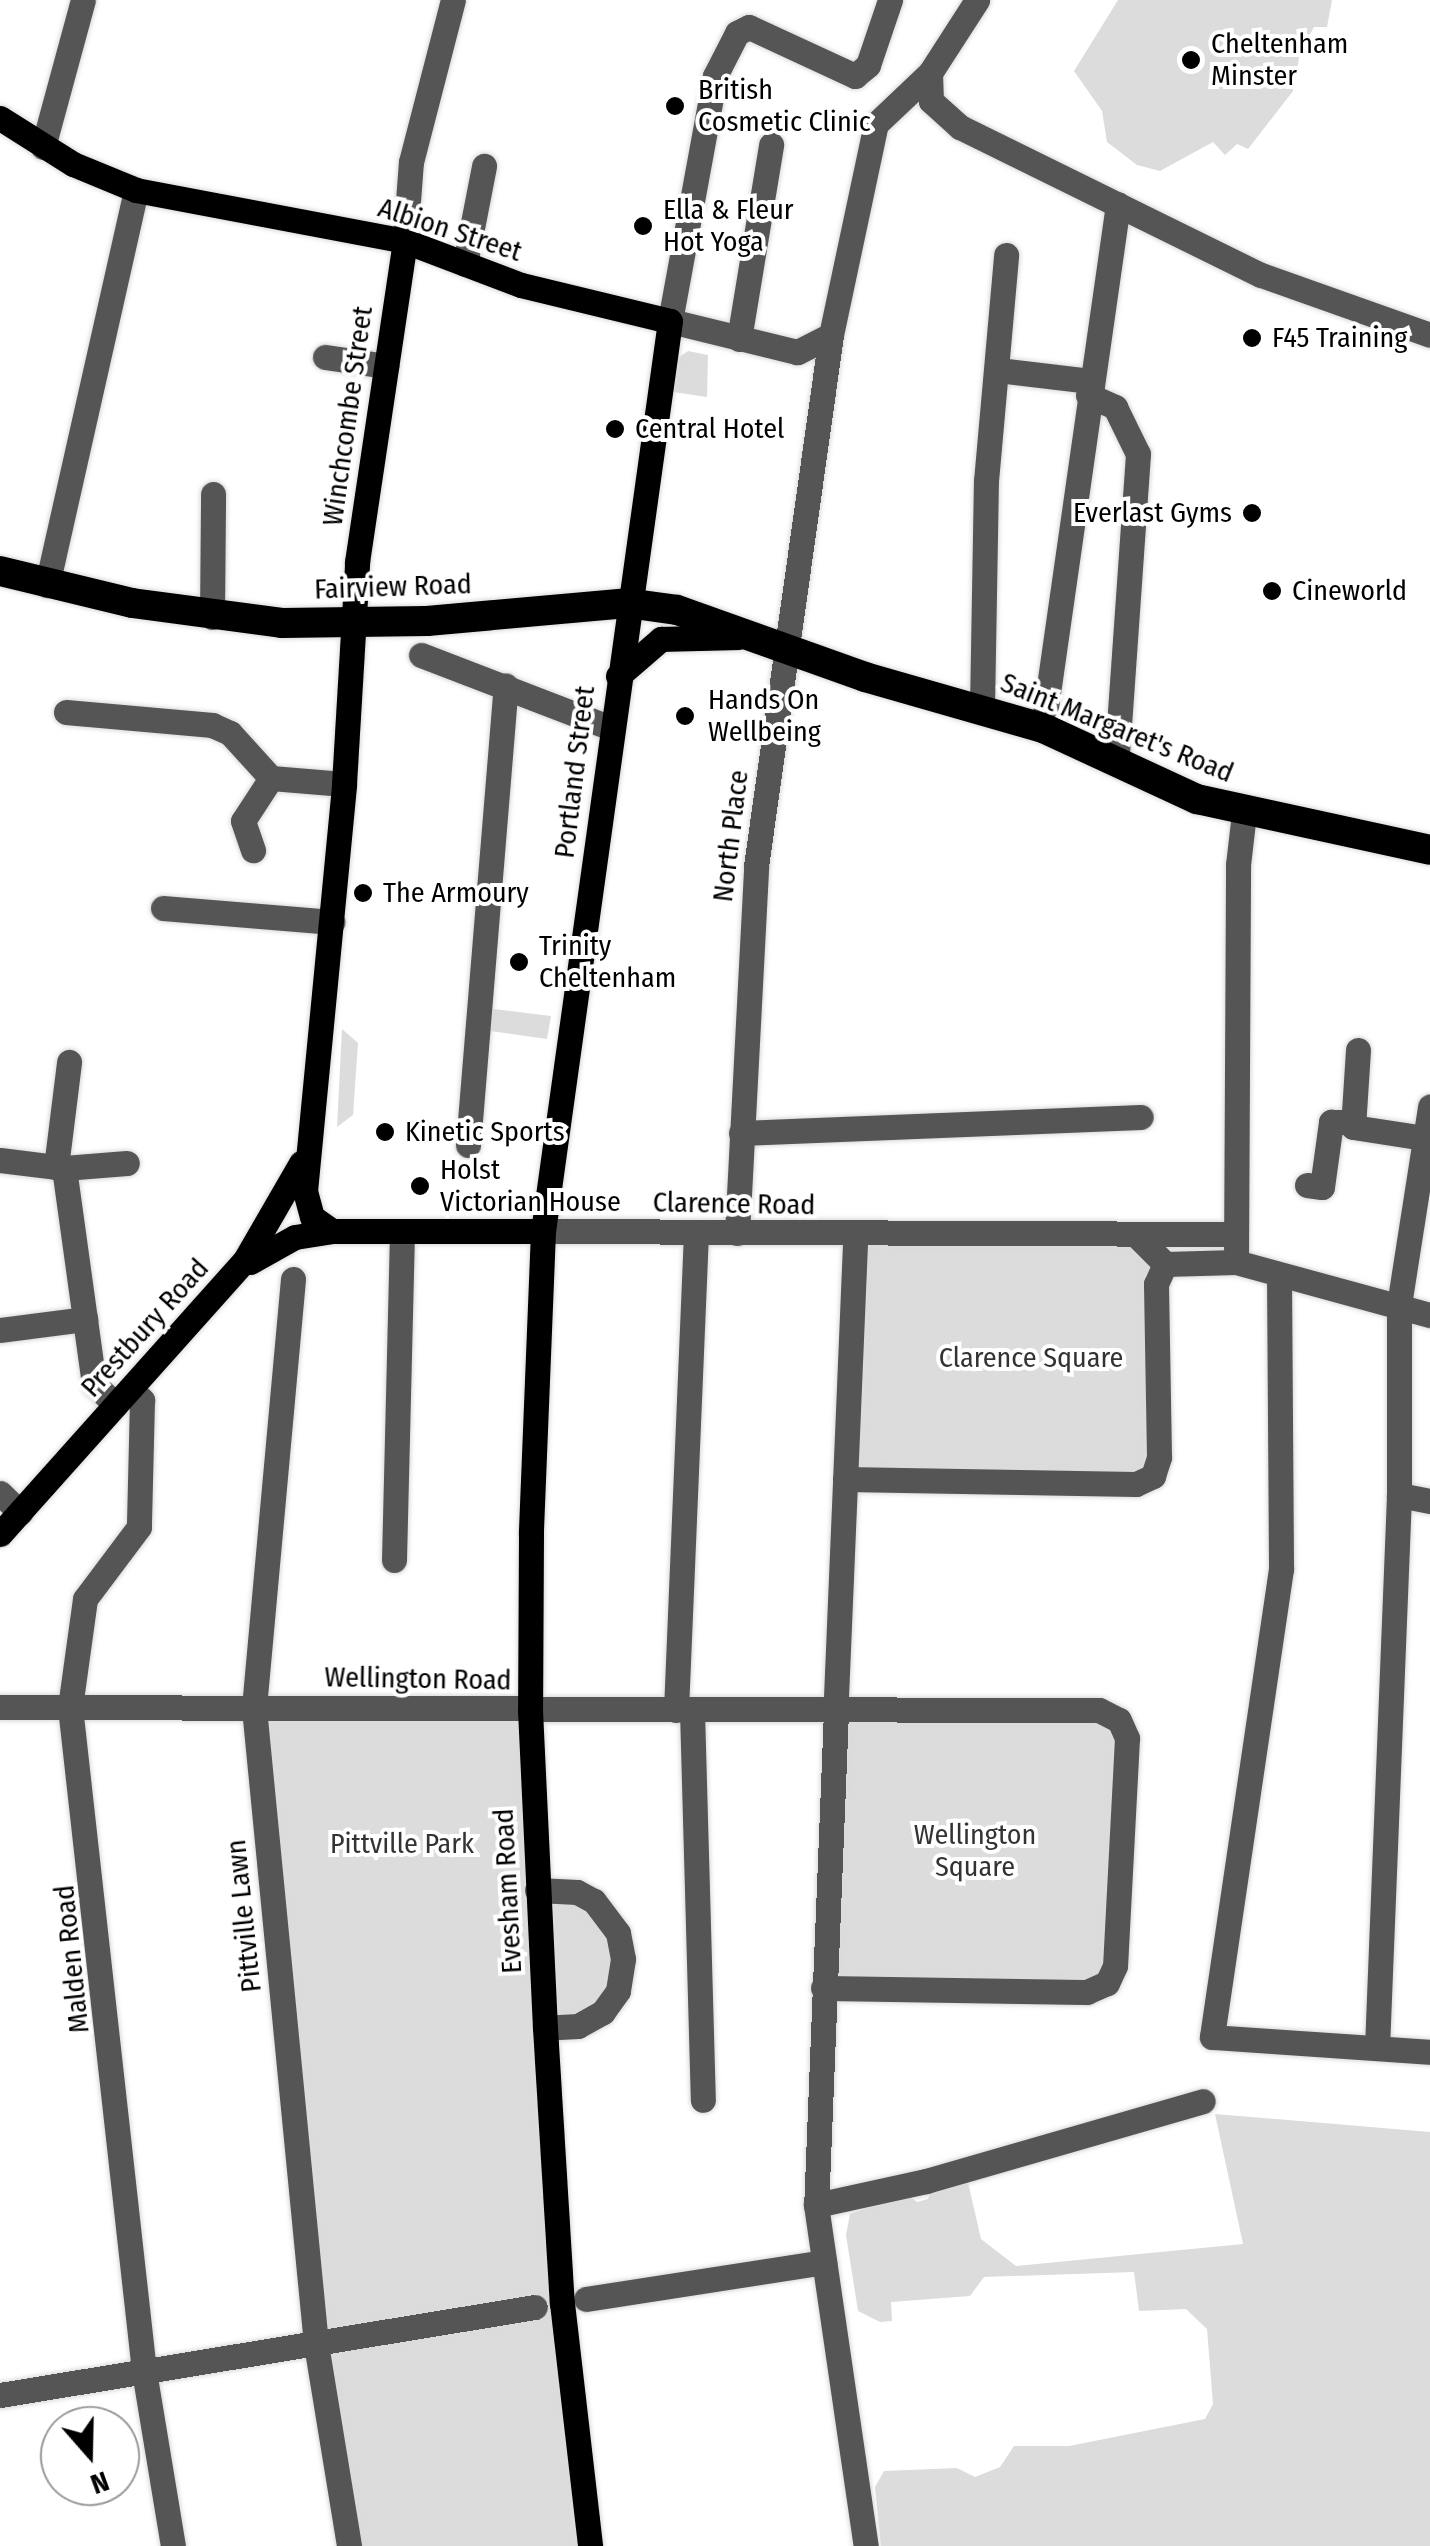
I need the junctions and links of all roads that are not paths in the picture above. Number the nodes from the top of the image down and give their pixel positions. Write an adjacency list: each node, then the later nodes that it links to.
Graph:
1 (83, 0): 8 (street)
2 (453, 0): 12 (street, Winchcombe Street)
3 (890, 0): 15 (street)
4 (977, 0): 5 (street, North Place)
5 (930, 73): 11 (street); 16 (street, North Place)
6 (0, 118): 8 (main road, Albion Street)
7 (771, 145): 18 (street)
8 (43, 148): 10 (main road, Albion Street)
9 (484, 166): 14 (street)
10 (136, 190): 12 (main road, Albion Street); 27 (street)
11 (1118, 204): 17 (street); 23 (street)
12 (405, 241): 14 (main road, Albion Street); 21 (main road, Winchcombe Street)
13 (1006, 255): 22 (street)
14 (465, 264): 15 (main road, Albion Street)
15 (670, 321): 18 (street, Albion Street); 28 (main road, Portland Street)
16 (831, 334): 19 (street); 24 (street, North Place)
17 (1430, 334)
18 (739, 339): 19 (street, Albion Street)
19 (797, 352): 24 (street)
20 (325, 357): 21 (street)
21 (386, 366): 30 (main road, Winchcombe Street)
22 (998, 370): 23 (street); 35 (street)
23 (1089, 388): 38 (street); 39 (street)
24 (823, 390): 31 (street, North Place)
25 (213, 494): 29 (street)
26 (0, 571): 27 (highway, Fairview Road)
27 (46, 585): 29 (highway, Fairview Road)
28 (627, 604): 30 (highway, Fairview Road); 31 (highway, Fairview Road); 33 (main road, Portland Street)
29 (212, 617): 30 (highway, Fairview Road)
30 (351, 623): 41 (main road, Winchcombe Street)
31 (777, 642): 33 (main road); 35 (highway, Saint Margaret's Road); 52 (street, North Place)
32 (421, 655): 34 (street)
33 (618, 676): 37 (main road, Portland Street)
34 (506, 686): 37 (street); 54 (street)
35 (982, 708): 38 (highway, Saint Margaret's Road)
36 (66, 712): 40 (street)
37 (611, 728): 61 (main road, Portland Street)
38 (1043, 728): 39 (highway, Saint Margaret's Road)
39 (1117, 758): 42 (highway, Saint Margaret's Road)
40 (271, 778): 41 (street); 43 (street)
41 (344, 784): 46 (main road, Winchcombe Street)
42 (1244, 814): 44 (highway, Saint Margaret's Road); 66 (street)
43 (252, 850)
44 (1430, 850)
45 (163, 908): 46 (street)
46 (332, 922): 55 (main road, Winchcombe Street)
47 (1358, 1050): 51 (street)
48 (69, 1062): 58 (street, Malden Road)
49 (1430, 1106): 53 (street)
50 (1126, 1112): 52 (street)
51 (1354, 1122): 53 (street); 59 (street)
52 (740, 1133): 64 (street, North Place)
53 (1425, 1138): 68 (street)
54 (468, 1145)
55 (311, 1146): 62 (main road); 72 (main road, Prestbury Road)
56 (0, 1160): 58 (street)
57 (127, 1163): 58 (street)
58 (60, 1168): 76 (street, Malden Road)
59 (1307, 1184)
60 (402, 1231): 61 (main road, Clarence Road); 62 (main road, Clarence Road); 85 (street)
61 (543, 1231): 63 (street, Clarence Road); 90 (main road, Evesham Road)
62 (332, 1232): 72 (main road, Clarence Road)
63 (696, 1232): 64 (street, Clarence Road); 91 (street)
64 (737, 1233): 67 (street, Clarence Road)
65 (1134, 1234): 66 (street, Clarence Road); 67 (street, Clarence Road); 70 (street)
66 (1236, 1234): 69 (street)
67 (855, 1236): 79 (street)
68 (1419, 1246): 74 (street)
69 (1236, 1262): 70 (street); 71 (street)
70 (1165, 1264): 79 (street)
71 (1279, 1275): 74 (street); 95 (street)
72 (229, 1279): 78 (main road, Prestbury Road)
73 (292, 1279): 89 (street, Pittville Lawn)
74 (1399, 1306): 75 (street); 81 (street)
75 (1430, 1315)
76 (85, 1319): 77 (street); 78 (street, Malden Road)
77 (0, 1330)
78 (124, 1397): 83 (main road, Prestbury Road); 88 (street, Malden Road)
79 (845, 1479): 86 (street)
80 (0, 1493): 83 (street)
81 (1398, 1495): 82 (street); 95 (street)
82 (1430, 1501)
83 (20, 1512): 84 (main road, Prestbury Road)
84 (0, 1534)
85 (394, 1560)
86 (836, 1704): 91 (street, Wellington Road); 93 (street); 93 (street)
87 (0, 1706): 88 (street, Wellington Road)
88 (70, 1708): 89 (street, Wellington Road); 104 (street, Malden Road)
89 (254, 1708): 90 (street, Wellington Road); 103 (street, Pittville Lawn)
90 (530, 1710): 91 (street, Wellington Road); 92 (main road, Evesham Road)
91 (684, 1710): 97 (street)
92 (537, 1890): 94 (main road, Evesham Road); 94 (street)
93 (822, 1988): 99 (street)
94 (544, 2028): 108 (main road, Evesham Road)
95 (1377, 2048): 96 (street)
96 (1430, 2052)
97 (704, 2100)
98 (1204, 2104): 99 (street)
99 (816, 2205): 100 (street)
100 (824, 2262): 101 (street); 109 (street)
101 (586, 2299)
102 (535, 2308): 103 (street)
103 (316, 2344): 104 (street); 107 (street, Pittville Lawn)
104 (144, 2371): 105 (street); 106 (street, Malden Road)
105 (0, 2395)
106 (172, 2546)
107 (349, 2546)
108 (590, 2546)
109 (866, 2546)

